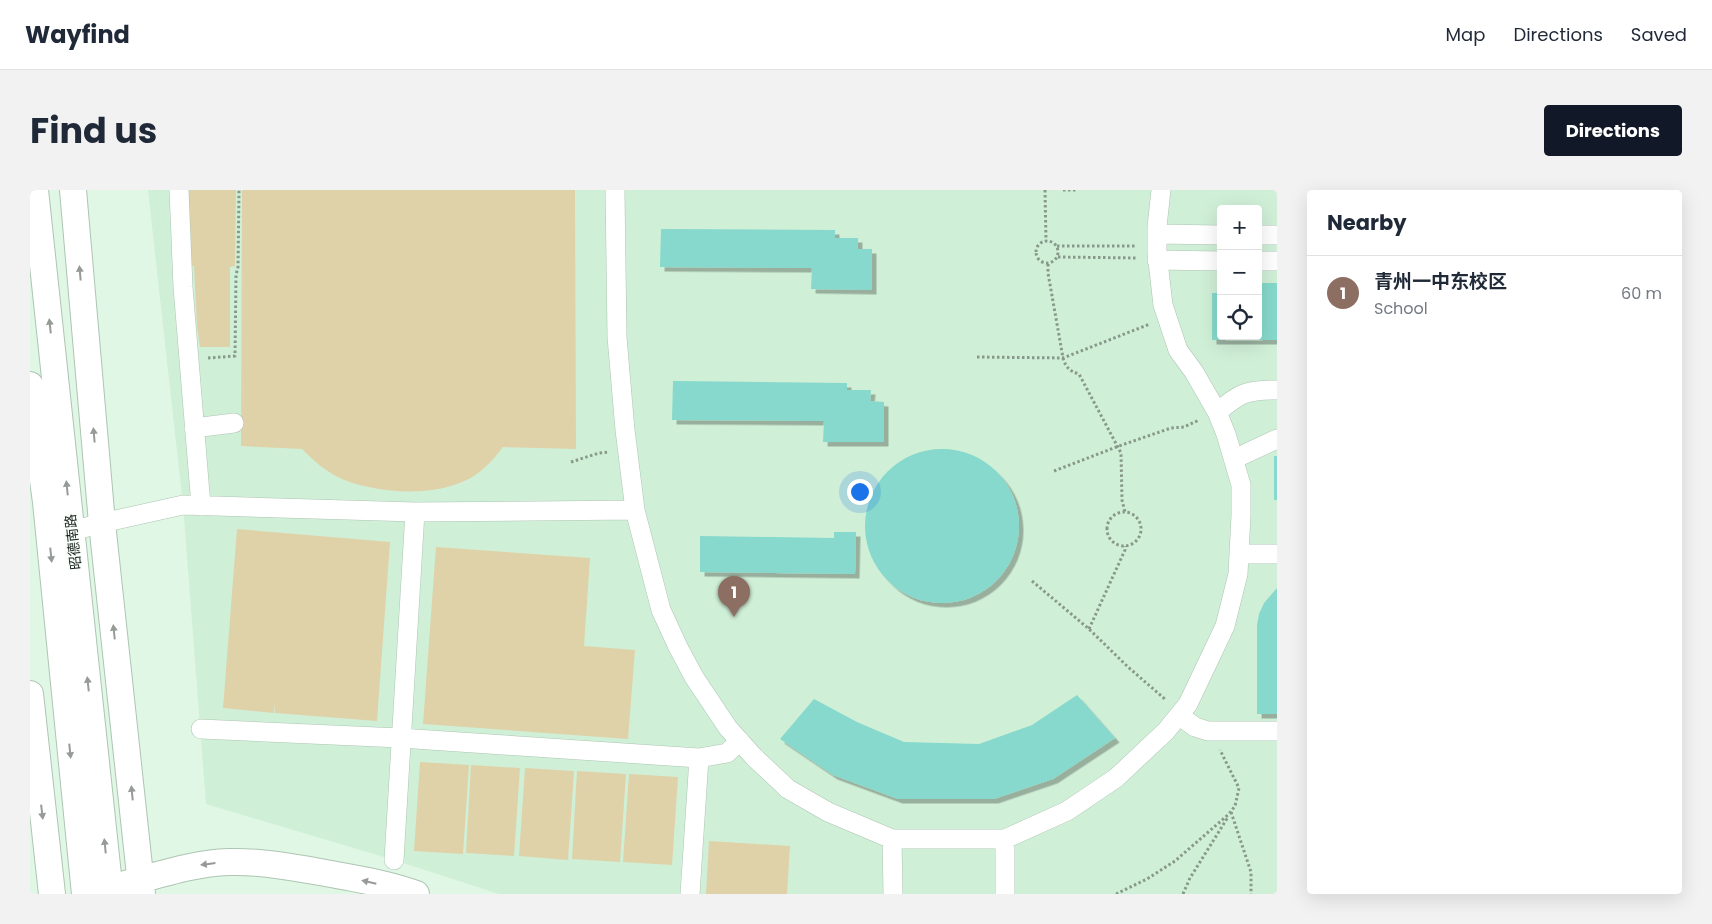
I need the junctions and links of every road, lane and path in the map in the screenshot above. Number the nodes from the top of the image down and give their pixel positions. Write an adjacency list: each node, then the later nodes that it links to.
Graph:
1 (35, 190): 42 (main road, 昭德南路, one-way to 1)
2 (72, 190): 41 (main road, one-way to 2)
3 (179, 190): 25 (street)
4 (239, 190): 25 (path)
5 (614, 190): 33 (street)
6 (1045, 190): 14 (path)
7 (1063, 190): 8 (path)
8 (1078, 190)
9 (1162, 190): 10 (street)
10 (1157, 234): 11 (street); 15 (path); 17 (street)
11 (1217, 235)
12 (1262, 235): 13 (street)
13 (1277, 235)
14 (1046, 241): 15 (path); 21 (path)
15 (1057, 246): 16 (path)
16 (1058, 257): 17 (path); 21 (path)
17 (1157, 260): 18 (street); 22 (street)
18 (1217, 261)
19 (1262, 261): 20 (street)
20 (1277, 261)
21 (1048, 264): 24 (path)
22 (1166, 319): 24 (path); 28 (street)
23 (977, 357): 24 (path)
24 (1063, 358): 32 (path)
25 (189, 359): 30 (street)
26 (30, 385): 63 (main road, 昭德南路, one-way to 63)
27 (1277, 390): 28 (street)
28 (1217, 412): 32 (path); 34 (street)
29 (234, 423): 30 (street)
30 (194, 428): 37 (street)
31 (1277, 439): 34 (street)
32 (1119, 446): 36 (path); 40 (path)
33 (628, 452): 35 (path); 38 (street)
34 (1234, 459): 44 (street)
35 (571, 462)
36 (1054, 472)
37 (201, 506): 39 (street); 41 (street)
38 (635, 510): 39 (street); 54 (street)
39 (415, 512): 53 (street)
40 (1125, 512): 43 (path); 43 (path)
41 (102, 523): 42 (street); 60 (main road, one-way to 41)
42 (72, 531): 61 (main road, 昭德南路, one-way to 42)
43 (1125, 546): 47 (path)
44 (1240, 554): 45 (street); 49 (street)
45 (1277, 554)
46 (1032, 581): 47 (path)
47 (1089, 629): 49 (path)
48 (30, 694): 62 (main road, one-way to 62)
49 (1180, 716): 51 (street); 58 (street)
50 (201, 729): 53 (street)
51 (1208, 731): 52 (street); 56 (path)
52 (1277, 732)
53 (400, 738): 55 (street); 59 (street)
54 (740, 741): 55 (street); 57 (street)
55 (699, 758): 65 (street)
56 (1230, 813): 68 (path); 69 (path); 70 (path)
57 (892, 840): 58 (street); 66 (street)
58 (1005, 840): 67 (street)
59 (394, 860)
60 (142, 887): 61 (main road); 64 (main road, one-way to 60)
61 (108, 892)
62 (52, 894)
63 (85, 894)
64 (416, 894)
65 (690, 894)
66 (893, 894)
67 (1005, 894)
68 (1116, 894)
69 (1182, 894)
70 (1251, 894)

